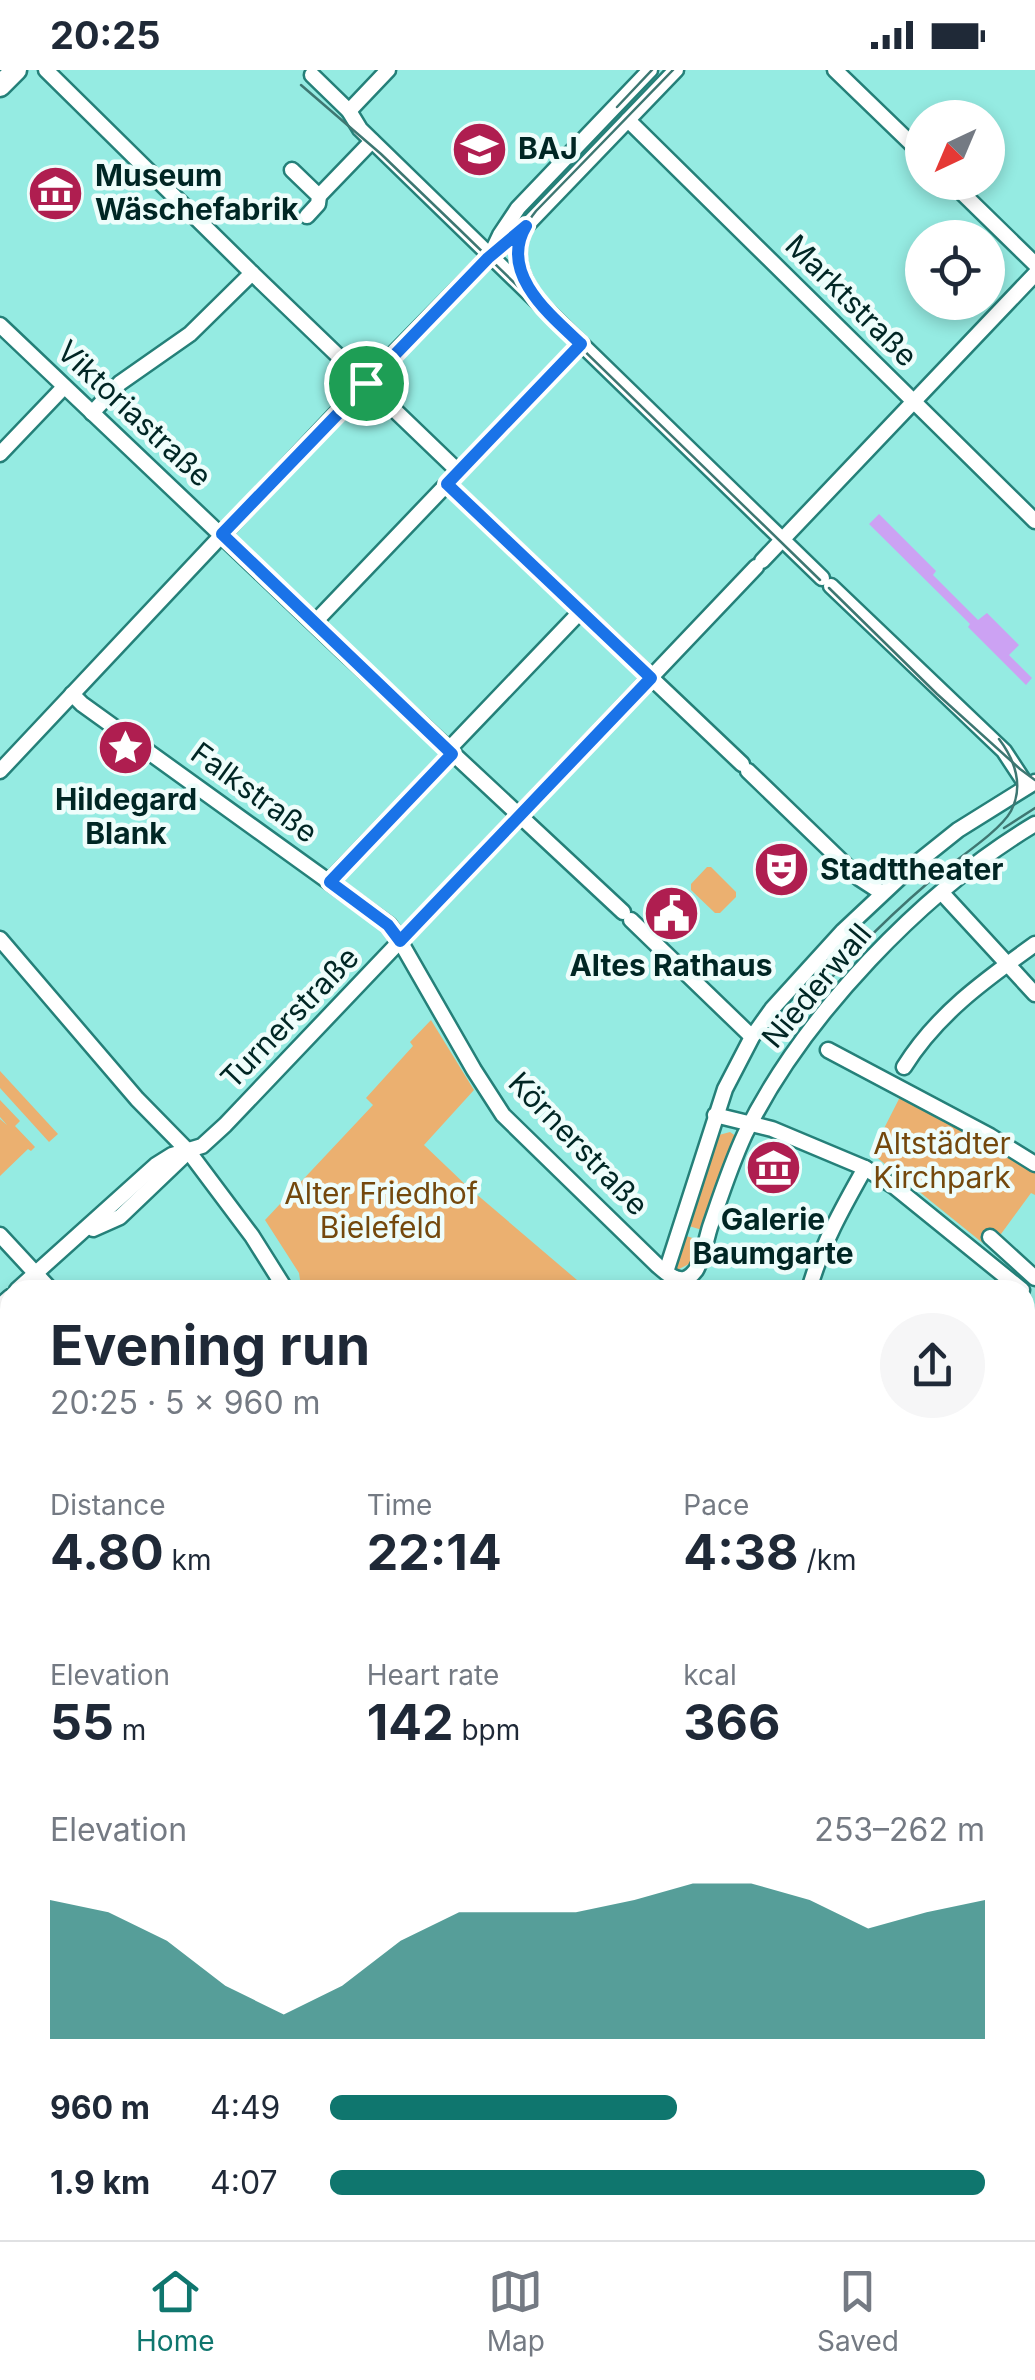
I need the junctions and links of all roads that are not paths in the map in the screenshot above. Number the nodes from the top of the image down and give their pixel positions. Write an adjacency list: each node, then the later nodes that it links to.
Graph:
1 (16, 70): 8 (street)
2 (46, 70): 20 (street)
3 (388, 70): 9 (street)
4 (650, 70): 18 (street)
5 (676, 70): 10 (street)
6 (835, 70): 11 (street)
7 (312, 75): 9 (street)
8 (0, 86)
9 (349, 110): 12 (street)
10 (628, 120): 17 (street); 27 (street, Marktstraße)
11 (905, 138)
12 (372, 141): 14 (street); 18 (street)
13 (292, 170): 14 (street)
14 (319, 196): 16 (street)
15 (969, 200): 19 (street)
16 (307, 216)
17 (526, 226): 18 (street); 22 (street)
18 (490, 256): 22 (street); 25 (street)
19 (1035, 264)
20 (252, 273): 25 (street); 28 (street)
21 (1035, 274): 27 (street, Turnerstraße)
22 (541, 306): 24 (street)
23 (0, 325): 26 (street, Viktoriastraße)
24 (581, 344): 30 (street); 34 (street)
25 (366, 383): 30 (street); 33 (street)
26 (64, 387): 28 (street, Viktoriastraße); 29 (street)
27 (914, 401): 32 (street, Marktstraße); 34 (street, Turnerstraße)
28 (92, 413): 33 (street, Viktoriastraße)
29 (0, 454)
30 (459, 472): 31 (street)
31 (447, 484): 35 (street); 36 (street)
32 (1035, 521)
33 (222, 534): 36 (street, Viktoriastraße); 38 (street)
34 (783, 539): 37 (street, Turnerstraße); 41 (street)
35 (581, 611): 37 (street); 39 (street)
36 (314, 623): 39 (street, Viktoriastraße)
37 (651, 678): 42 (street, Turnerstraße); 46 (street)
38 (72, 694): 40 (street); 44 (street, Falkstraße)
39 (450, 752): 42 (street, Viktoriastraße); 44 (street)
40 (0, 771)
41 (1031, 784): 46 (street, Niederwall)
42 (520, 814): 48 (street, Turnerstraße); 52 (street, Viktoriastraße)
43 (1035, 824): 45 (street, Niederwall)
44 (330, 882): 48 (street, Falkstraße)
45 (942, 893): 50 (street); 56 (street, Niederwall)
46 (882, 894): 55 (street, Niederwall)
47 (0, 939): 57 (street)
48 (400, 941): 57 (street, Turnerstraße); 63 (street, Körnerstraße)
49 (1035, 944): 50 (street)
50 (1008, 964): 51 (street); 54 (street)
51 (1035, 994)
52 (748, 1033)
53 (828, 1050): 54 (street)
54 (897, 1081): 58 (street)
55 (714, 1116): 56 (street); 63 (street, Niederwall)
56 (751, 1123): 59 (street); 63 (street, Niederwall)
57 (189, 1152): 62 (street, Turnerstraße); 67 (street)
58 (1035, 1164)
59 (865, 1168): 68 (street); 69 (street)
60 (0, 1235): 62 (street)
61 (990, 1237): 64 (street)
62 (36, 1275): 65 (street, Turnerstraße); 66 (street)
63 (671, 1275)
64 (1035, 1278)
65 (30, 1280)
66 (41, 1280)
67 (280, 1280)
68 (812, 1280)
69 (1008, 1280)

